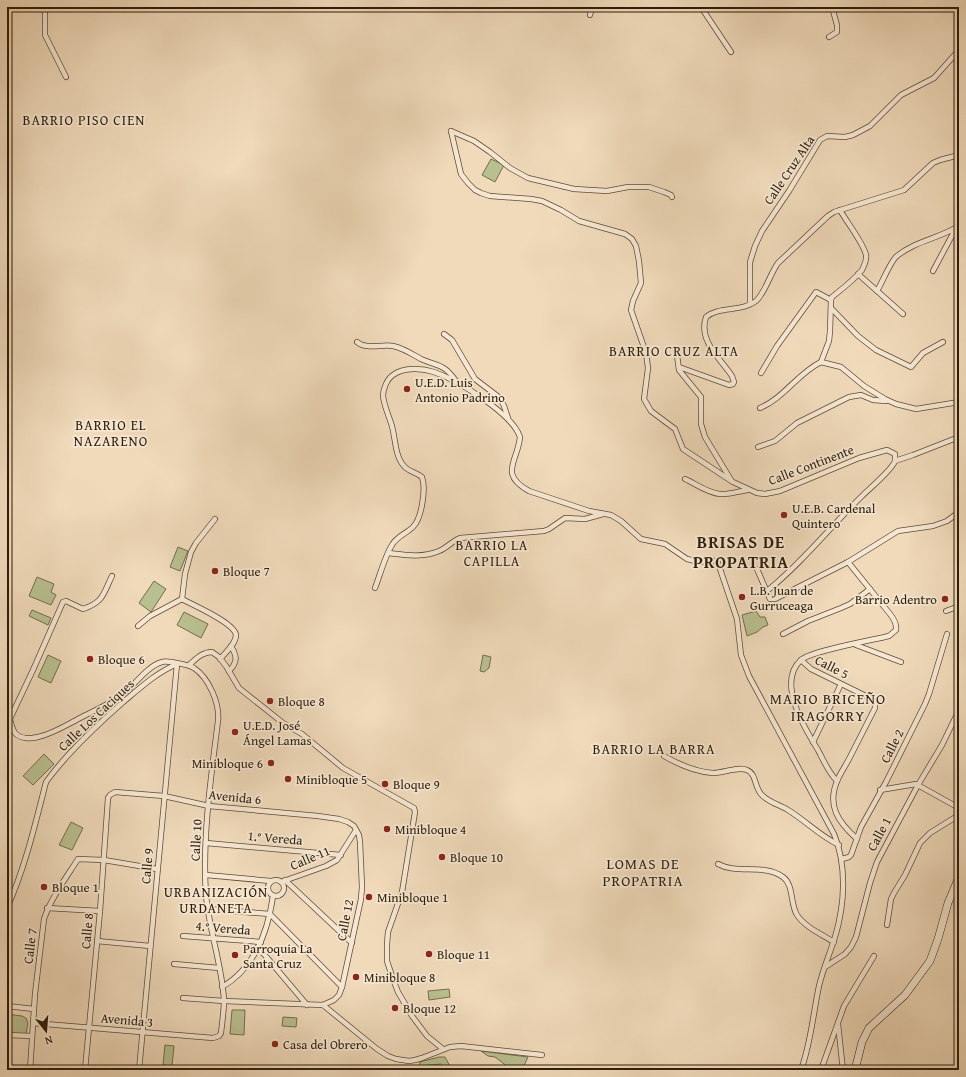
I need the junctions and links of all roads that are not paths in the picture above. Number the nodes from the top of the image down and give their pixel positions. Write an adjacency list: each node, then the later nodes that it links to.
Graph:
1 (44, 7): 9 (street)
2 (592, 7): 5 (street)
3 (701, 7): 8 (street)
4 (832, 7): 6 (street)
5 (590, 15)
6 (829, 37)
7 (959, 50): 18 (street, Calle Cruz Alta)
8 (730, 52)
9 (66, 77)
10 (959, 155): 12 (street)
11 (672, 197): 37 (street, Calle Continente)
12 (840, 210): 15 (street); 18 (street)
13 (958, 226): 14 (street); 16 (street)
14 (933, 271)
15 (858, 274): 16 (street); 17 (street)
16 (877, 291): 20 (street)
17 (831, 300): 19 (street); 27 (street)
18 (750, 304): 26 (street)
19 (831, 308): 23 (street); 25 (street)
20 (903, 314)
21 (444, 334): 32 (street)
22 (357, 342): 28 (street)
23 (943, 342)
24 (677, 355): 26 (street)
25 (821, 362): 29 (street); 31 (street)
26 (679, 367): 37 (street)
27 (761, 373)
28 (459, 384): 32 (street); 42 (street)
29 (888, 401): 30 (street); 34 (street)
30 (959, 402)
31 (760, 408)
32 (508, 419): 40 (street)
33 (959, 437): 35 (street)
34 (758, 447)
35 (896, 461): 38 (street, Calle Continente); 48 (street)
36 (685, 479): 38 (street)
37 (732, 482): 38 (street, Calle Continente)
38 (748, 490)
39 (959, 512): 43 (street)
40 (605, 514): 42 (street); 81 (street)
41 (215, 519): 49 (street)
42 (389, 553): 46 (street)
43 (848, 562): 47 (street); 48 (street)
44 (757, 569): 48 (street)
45 (112, 576): 66 (street)
46 (375, 588)
47 (870, 589): 53 (street); 55 (street)
48 (766, 591)
49 (182, 599): 52 (street); 56 (street)
50 (959, 606): 51 (street)
51 (946, 611)
52 (138, 626)
53 (783, 634)
54 (946, 634): 72 (street, Calle 2)
55 (855, 644): 58 (street); 59 (street)
56 (231, 646): 57 (street); 62 (street)
57 (220, 659): 61 (street); 62 (street)
58 (801, 660): 63 (street, Calle 5); 68 (street)
59 (901, 662)
60 (177, 664): 61 (street); 66 (street); 74 (street, Calle 9); 92 (street, Calle Los Caciques)
61 (189, 665): 75 (street, Calle 10)
62 (229, 671): 124 (street)
63 (841, 684): 68 (street); 70 (street, Calle 5)
64 (7, 707): 66 (street)
65 (959, 710): 71 (street, Calle 1)
66 (11, 718): 67 (street)
67 (7, 725)
68 (813, 742): 70 (street)
69 (664, 756): 81 (street)
70 (837, 781): 79 (street)
71 (918, 785): 72 (street); 76 (street); 107 (street, Calle 1)
72 (880, 790): 79 (street, Calle 2)
73 (110, 795): 74 (street, Avenida 6); 84 (street, Calle 8)
74 (164, 796): 75 (street, Avenida 6); 86 (street, Calle 9)
75 (209, 806): 78 (street, Avenida 6); 80 (street, Calle 10)
76 (959, 808)
77 (959, 815): 97 (street)
78 (356, 830): 82 (street, Calle 11); 102 (street, Calle 12)
79 (856, 839): 83 (street, Calle 2)
80 (206, 843): 82 (street, 1.° Vereda); 87 (street, Calle 10)
81 (839, 845): 83 (street)
82 (341, 855): 90 (street, Calle 11)
83 (842, 859): 101 (street)
84 (104, 860): 86 (street); 93 (street, Calle 7); 95 (street, Calle 8)
85 (718, 864): 101 (street)
86 (157, 869): 104 (street, Calle 9)
87 (206, 875): 89 (street, Calle 11); 94 (street, Calle 10)
88 (959, 877): 132 (main road)
89 (271, 881): 90 (street, Calle 11); 91 (street)
90 (283, 881): 91 (street, Calle 11); 102 (street)
91 (273, 896): 96 (street)
92 (7, 908)
93 (48, 908): 95 (street); 116 (street, Calle 7)
94 (208, 908): 96 (street); 99 (street, Calle 10)
95 (100, 911): 100 (street, Calle 8)
96 (270, 914): 103 (street); 110 (street)
97 (887, 926)
98 (183, 936): 99 (street, 4.° Vereda)
99 (213, 938): 103 (street, 4.° Vereda); 108 (street, Calle 10)
100 (97, 941): 104 (street); 119 (street, Calle 8)
101 (834, 942): 107 (street)
102 (352, 943): 110 (street, Calle 12)
103 (260, 944): 109 (street); 113 (street, 4.° Vereda)
104 (150, 946): 120 (street, Calle 9)
105 (874, 956): 118 (street)
106 (174, 964): 108 (street)
107 (825, 967): 129 (street)
108 (219, 968): 109 (street, Calle 10)
109 (222, 987): 112 (street, Calle 10)
110 (342, 987): 115 (street, Calle 12)
111 (183, 998): 112 (street)
112 (224, 1001): 113 (street); 123 (street, Calle 10)
113 (307, 1005): 115 (street)
114 (7, 1006): 116 (street)
115 (323, 1006): 124 (street)
116 (34, 1009): 117 (street, Calle 7)
117 (33, 1023): 119 (street, Avenida 3); 122 (street, Calle 7)
118 (838, 1023): 130 (street); 131 (street)
119 (89, 1028): 120 (street, Avenida 3); 127 (street, Calle 8)
120 (143, 1033): 123 (street, Avenida 3); 128 (street, Calle 9)
121 (7, 1035): 122 (street)
122 (32, 1036): 126 (street, Calle 7)
123 (219, 1036)
124 (443, 1049): 125 (street)
125 (542, 1055)
126 (30, 1070)
127 (85, 1070)
128 (139, 1070)
129 (801, 1070)
130 (821, 1070)
131 (844, 1070)
132 (855, 1070)

